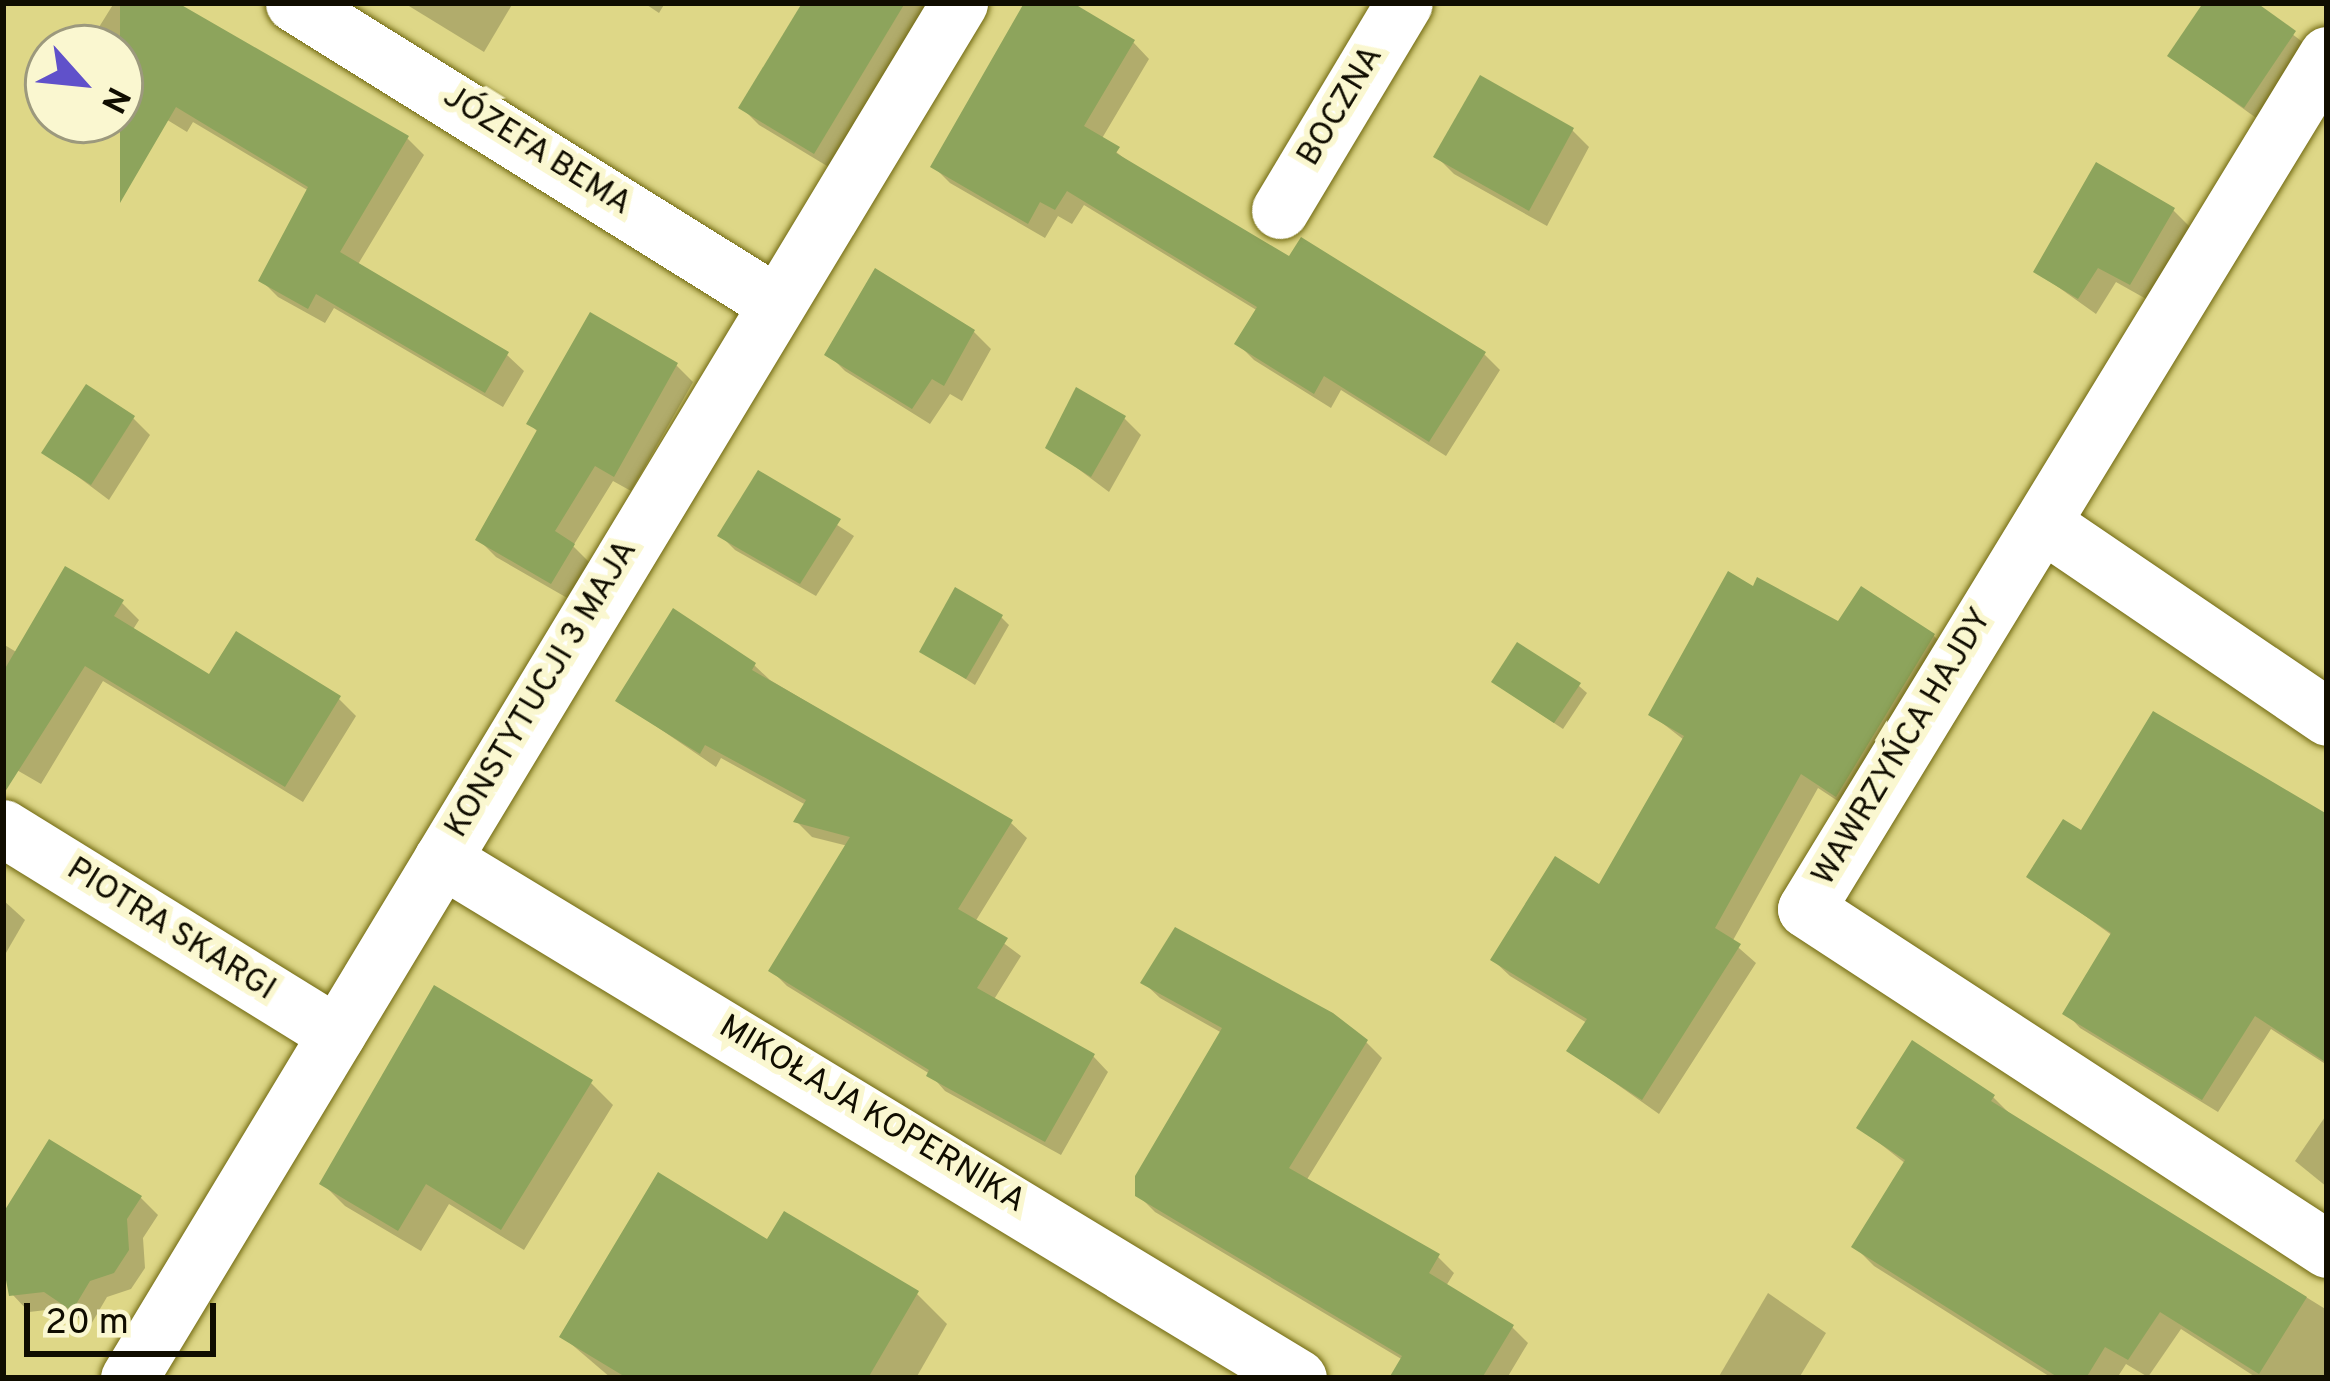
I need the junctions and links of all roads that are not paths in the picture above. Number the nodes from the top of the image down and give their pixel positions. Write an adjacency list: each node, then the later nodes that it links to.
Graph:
1 (294, 3): 6 (street, JÓZEFA BEMA)
2 (959, 3): 6 (street, KONSTYTUCJI 3 MAJA)
3 (1404, 3): 5 (street, BOCZNA)
4 (2324, 66): 7 (street, WAWRZYŃCA HAJDY)
5 (1280, 210)
6 (777, 304): 10 (street, KONSTYTUCJI 3 MAJA)
7 (2042, 524): 8 (street); 12 (street, WAWRZYŃCA HAJDY)
8 (2327, 716)
9 (3, 828): 11 (street, PIOTRA SKARGI)
10 (442, 859): 11 (street, KONSTYTUCJI 3 MAJA); 14 (street, MIKOŁAJA KOPERNIKA)
11 (337, 1034): 13 (street, KONSTYTUCJI 3 MAJA)
12 (2327, 1250)
13 (129, 1378)
14 (1298, 1378)

